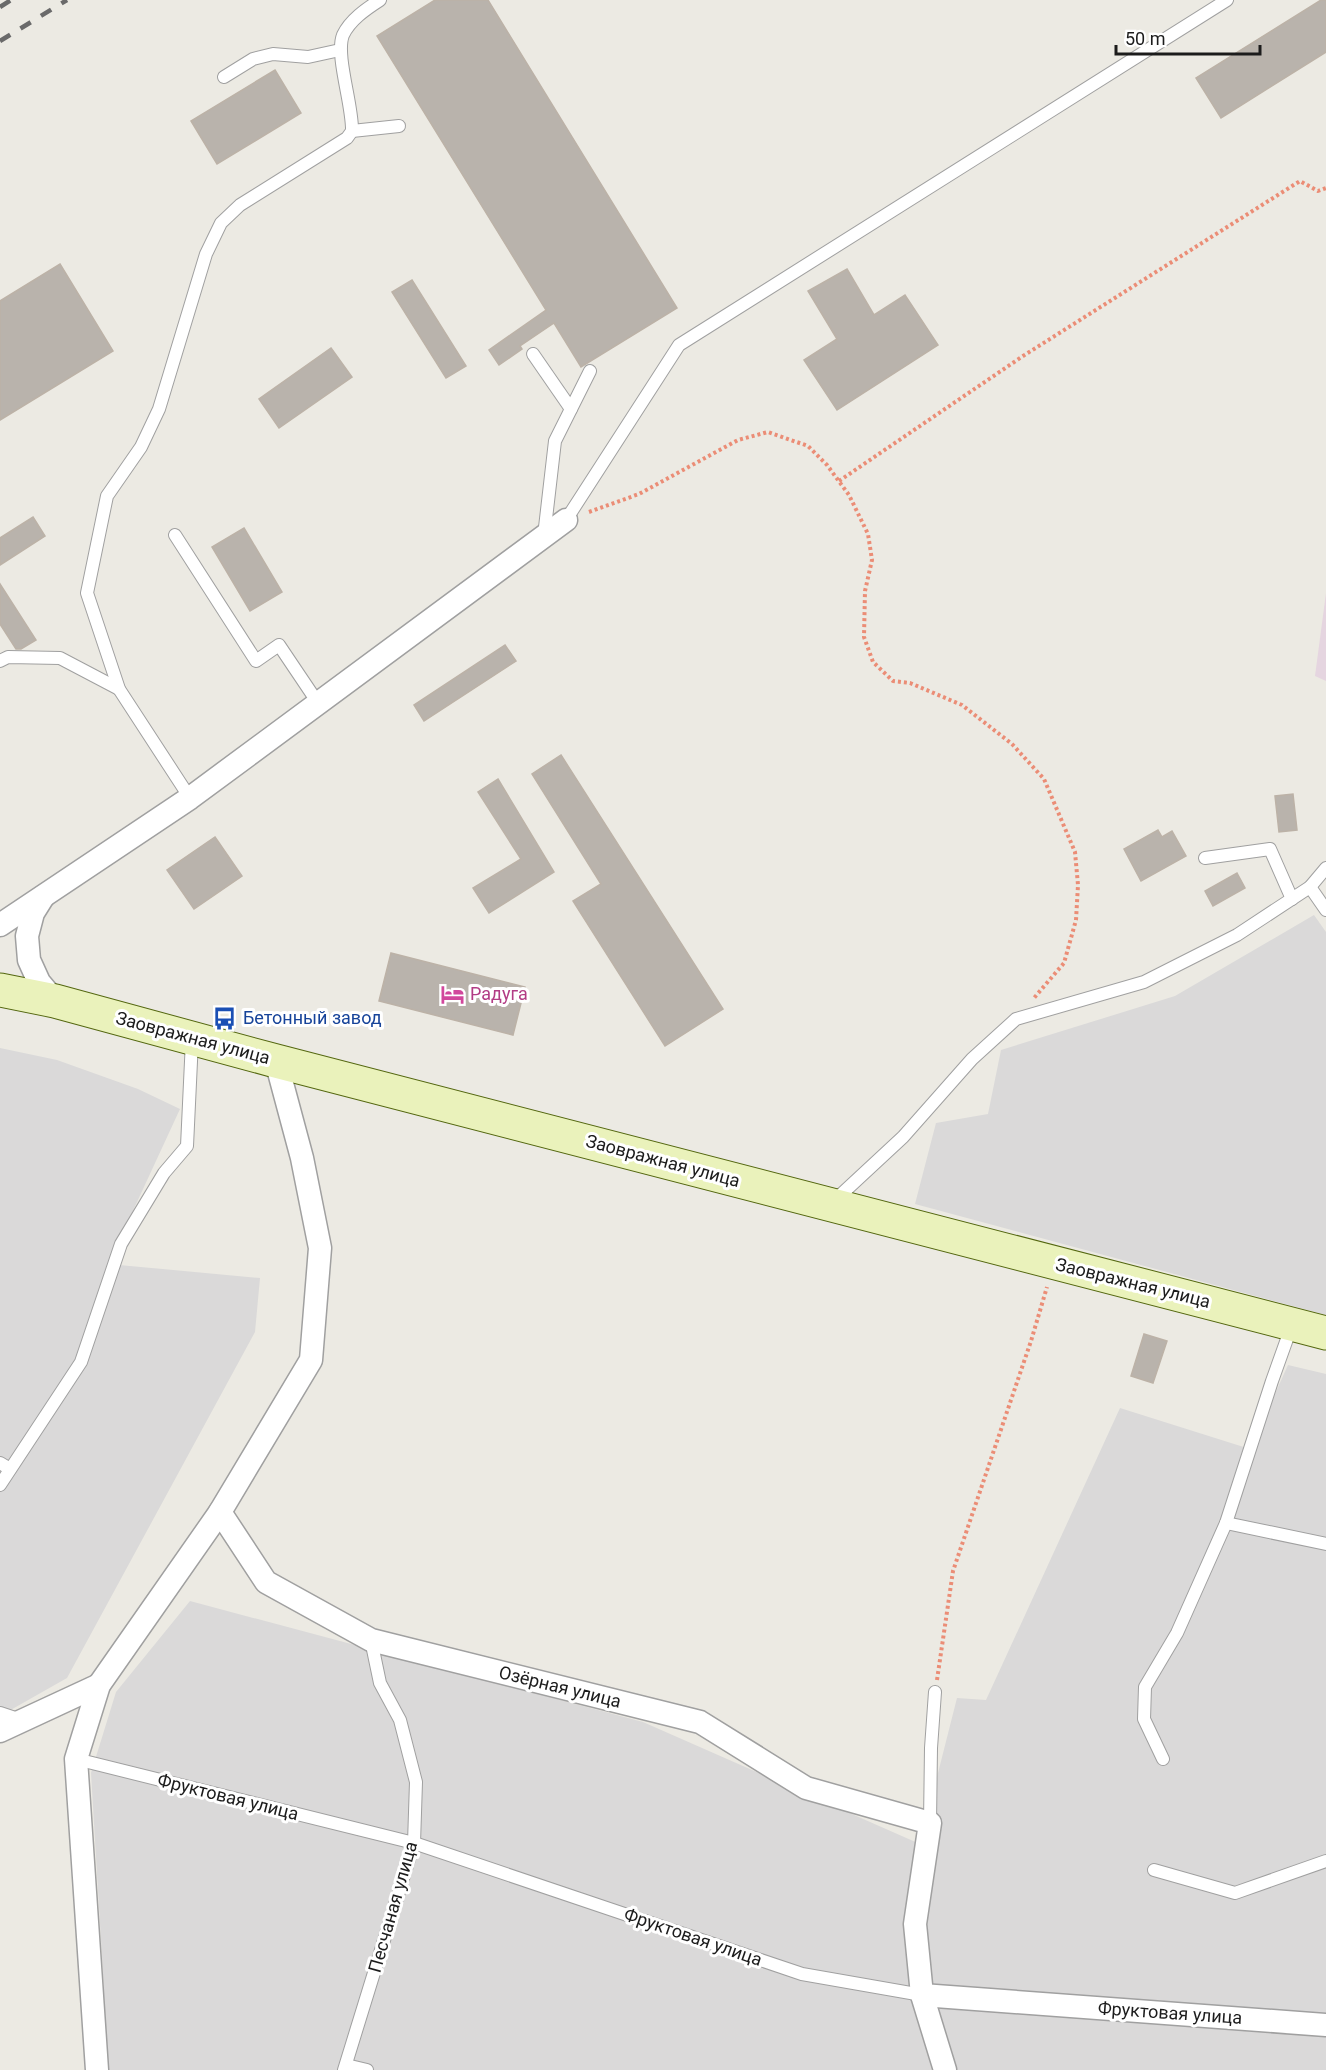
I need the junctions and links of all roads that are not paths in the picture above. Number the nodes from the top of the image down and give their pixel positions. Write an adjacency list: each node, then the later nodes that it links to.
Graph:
1 (380, 0): 3 (lane)
2 (1227, 0): 10 (lane)
3 (340, 50): 4 (lane); 6 (lane)
4 (224, 77)
5 (399, 126): 6 (lane)
6 (352, 131): 14 (lane)
7 (533, 354): 9 (lane)
8 (590, 371): 9 (lane)
9 (571, 409): 12 (lane)
10 (566, 520): 12 (street)
11 (175, 535): 15 (lane)
12 (544, 537): 15 (street)
13 (0, 661): 14 (lane)
14 (119, 689): 16 (lane)
15 (318, 703): 16 (street)
16 (190, 798): 20 (street)
17 (1205, 858): 21 (lane)
18 (1326, 868): 19 (lane)
19 (1310, 887): 21 (lane); 22 (lane)
20 (44, 896): 23 (street); 25 (street)
21 (1292, 899): 28 (lane)
22 (1326, 910)
23 (0, 925)
24 (0, 990): 25 (street, Заовражная улица)
25 (55, 1001): 26 (street, Заовражная улица)
26 (192, 1038): 27 (street, Заовражная улица); 31 (lane)
27 (276, 1061): 28 (street, Заовражная улица); 33 (street)
28 (830, 1205): 29 (street, Заовражная улица)
29 (1293, 1324): 30 (street, Заовражная улица); 34 (lane)
30 (1326, 1333)
31 (5, 1466): 32 (lane)
32 (0, 1485)
33 (220, 1512): 36 (street, Озёрная улица); 37 (street)
34 (1226, 1523): 35 (lane); 43 (lane)
35 (1326, 1544)
36 (371, 1640): 44 (street, Озёрная улица); 45 (lane, Песчаная улица)
37 (99, 1685): 40 (street); 42 (street)
38 (935, 1692): 44 (lane)
39 (0, 1713): 40 (lane)
40 (22, 1721): 41 (street)
41 (0, 1731)
42 (76, 1759): 45 (lane, Фруктовая улица); 51 (street)
43 (1163, 1759)
44 (930, 1823): 48 (street)
45 (414, 1843): 48 (lane, Фруктовая улица); 50 (lane, Песчаная улица)
46 (1326, 1861): 47 (lane)
47 (1154, 1870)
48 (922, 1995): 49 (street, Фруктовая улица); 53 (street)
49 (1326, 2025)
50 (345, 2067): 52 (lane)
51 (97, 2070)
52 (367, 2070)
53 (945, 2070)

